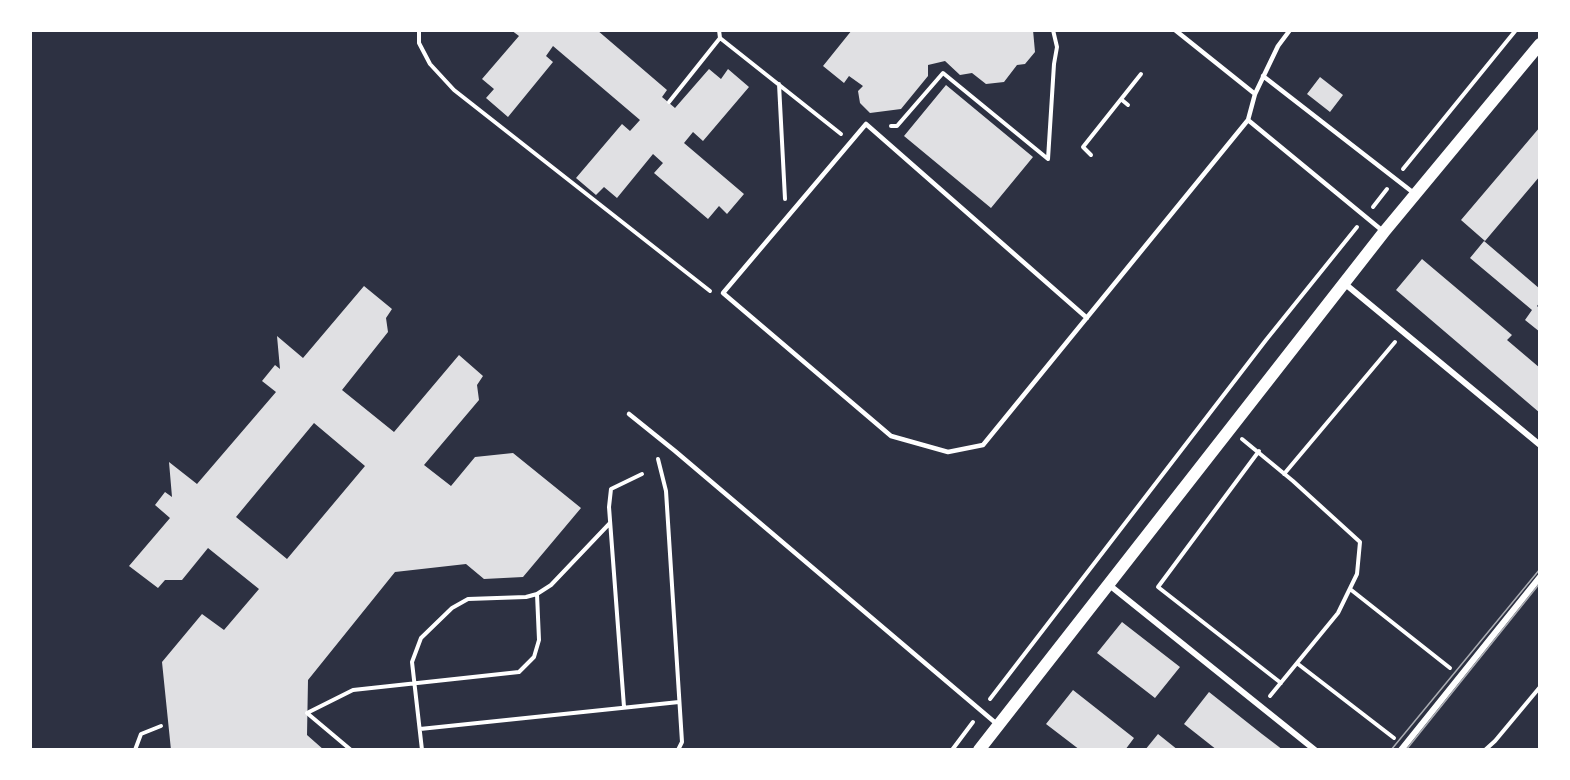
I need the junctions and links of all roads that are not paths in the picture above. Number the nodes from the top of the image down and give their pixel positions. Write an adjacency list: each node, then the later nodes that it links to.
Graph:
1 (1175, 30): 5 (lane)
2 (1290, 30): 4 (lane)
3 (1540, 44): 7 (main road)
4 (1263, 76): 5 (lane); 7 (lane)
5 (1255, 94): 6 (lane)
6 (1248, 120): 8 (lane); 10 (lane)
7 (1415, 194): 8 (main road)
8 (1384, 232): 9 (main road)
9 (1344, 283): 12 (street); 14 (main road)
10 (1087, 318): 10 (lane)
11 (629, 414): 15 (lane)
12 (1540, 445)
13 (1540, 577): 16 (street)
14 (1108, 584): 15 (main road); 18 (street)
15 (998, 725): 17 (main road)
16 (1403, 748)
17 (979, 750)
18 (1315, 750)

